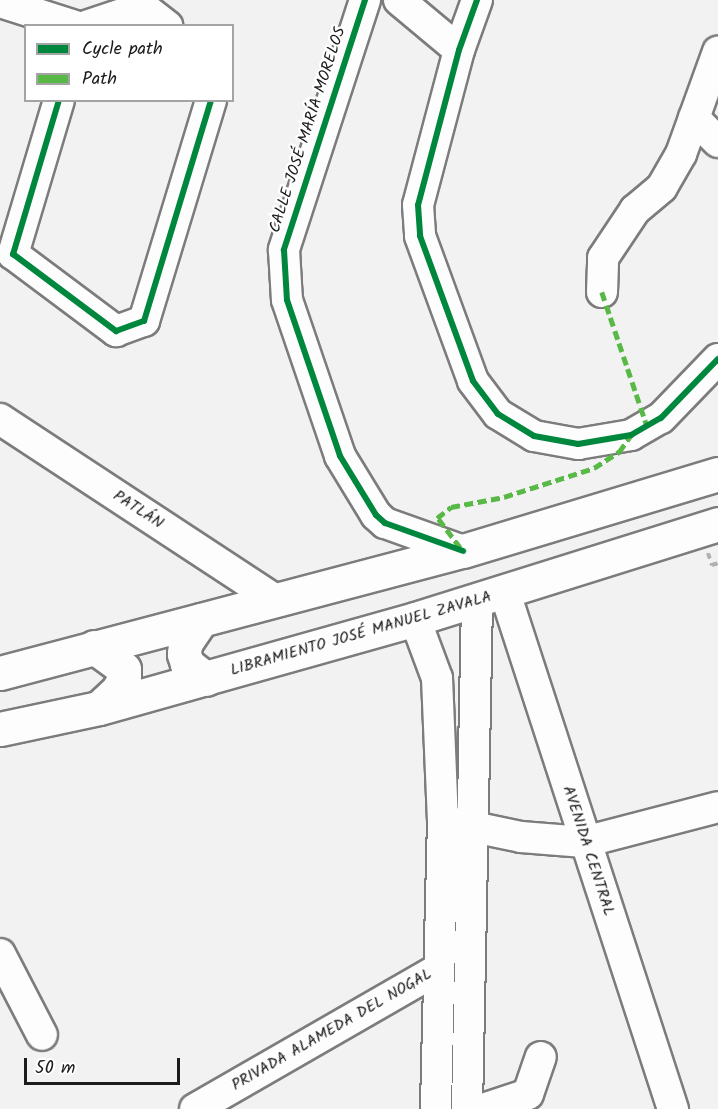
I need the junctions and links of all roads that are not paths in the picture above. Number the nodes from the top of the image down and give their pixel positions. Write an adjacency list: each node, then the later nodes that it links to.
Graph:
1 (365, 0): 19 (street, CALLE JOSÉ MARÍA MORELOS)
2 (399, 0): 8 (street)
3 (477, 0): 8 (street)
4 (0, 2): 5 (street)
5 (69, 24)
6 (92, 24): 7 (street)
7 (164, 24)
8 (459, 50): 15 (street)
9 (718, 52): 12 (street)
10 (58, 102): 11 (street)
11 (210, 102)
12 (694, 118): 13 (street); 14 (street)
13 (718, 142)
14 (602, 292)
15 (718, 359)
16 (0, 419): 21 (street, PATLÁN)
17 (718, 474): 19 (main road)
18 (718, 524): 20 (main road, LIBRAMIENTO JOSÉ MANUEL ZAVALA)
19 (463, 552): 21 (main road)
20 (491, 597): 23 (main road, LIBRAMIENTO JOSÉ MANUEL ZAVALA); 31 (street); 32 (street, AVENIDA CENTRAL)
21 (277, 602): 22 (main road)
22 (201, 620): 24 (main road); 26 (main road)
23 (415, 620): 26 (main road, LIBRAMIENTO JOSÉ MANUEL ZAVALA); 30 (street)
24 (94, 647): 25 (main road); 27 (main road)
25 (0, 673)
26 (207, 679): 27 (main road, LIBRAMIENTO JOSÉ MANUEL ZAVALA)
27 (99, 708): 28 (main road, LIBRAMIENTO JOSÉ MANUEL ZAVALA)
28 (0, 729)
29 (718, 807): 32 (street)
30 (443, 820): 31 (street); 33 (street)
31 (472, 828): 32 (street); 34 (street)
32 (584, 842): 43 (street, AVENIDA CENTRAL)
33 (439, 916): 34 (street); 36 (street)
34 (471, 916): 40 (street)
35 (0, 954): 37 (street)
36 (438, 969): 41 (street, PRIVADA ALAMEDA DEL NOGAL); 42 (street)
37 (42, 1035)
38 (541, 1057): 39 (street)
39 (530, 1102): 40 (street)
40 (483, 1108)
41 (195, 1109)
42 (436, 1109)
43 (673, 1109)

